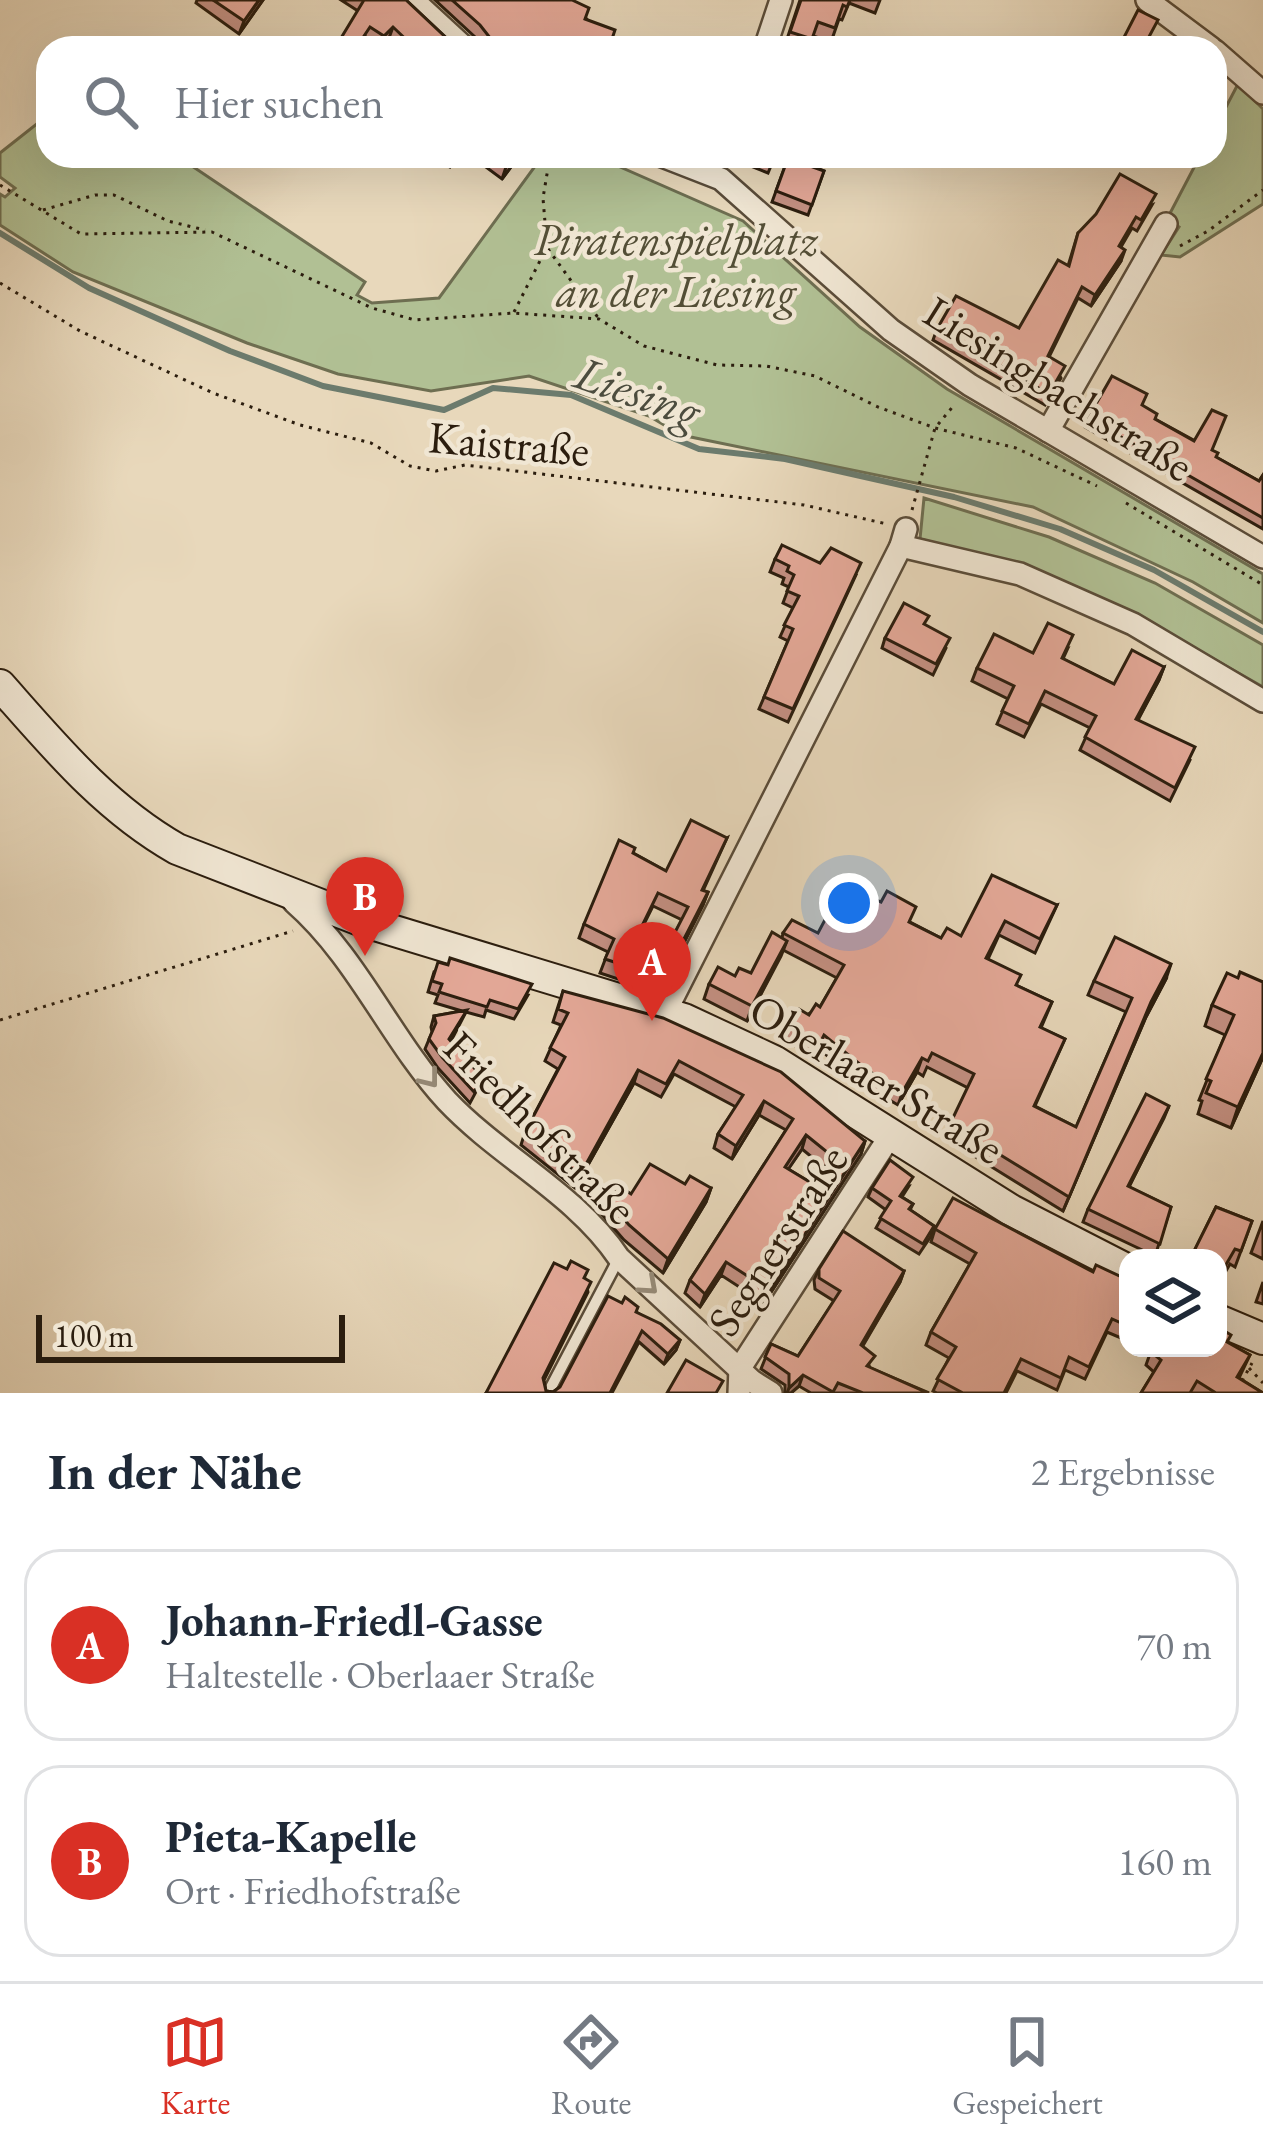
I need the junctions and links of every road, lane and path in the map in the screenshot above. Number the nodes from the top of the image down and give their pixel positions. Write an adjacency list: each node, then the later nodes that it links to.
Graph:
1 (413, 0): 4 (street)
2 (781, 0): 5 (street)
3 (1148, 0): 6 (street)
4 (452, 36)
5 (769, 36)
6 (1195, 36)
7 (1227, 62): 8 (street)
8 (1263, 93)
9 (548, 168): 18 (path)
10 (693, 168): 12 (street)
11 (725, 168): 12 (street)
12 (721, 179): 23 (street, Liesingbachstraße)
13 (0, 185): 15 (path)
14 (1263, 190): 19 (path)
15 (43, 211): 17 (path); 17 (path)
16 (1166, 224): 19 (street)
17 (212, 232): 21 (path)
18 (547, 248): 21 (path); 22 (path)
19 (1150, 253): 25 (street)
20 (0, 283): 28 (path, Kaistraße)
21 (513, 314): 22 (path)
22 (599, 320): 24 (path)
23 (970, 386): 24 (path); 25 (street, Liesingbachstraße)
24 (934, 428): 26 (path); 28 (path)
25 (1048, 431): 29 (street, Liesingbachstraße)
26 (1101, 488)
27 (1119, 499): 30 (path)
28 (906, 531): 32 (street); 37 (street)
29 (1263, 557)
30 (1263, 585)
31 (0, 686): 33 (main road, Oberlaaer Straße)
32 (1263, 700)
33 (284, 892): 34 (street, Friedhofstraße); 35 (main road, Oberlaaer Straße)
34 (317, 922): 36 (street, Friedhofstraße); 38 (path)
35 (365, 922): 36 (street); 37 (main road, Oberlaaer Straße)
36 (340, 948): 40 (street, Friedhofstraße, one-way to 40)
37 (665, 1011): 39 (main road, Oberlaaer Straße)
38 (0, 1020)
39 (892, 1133): 41 (main road, Oberlaaer Straße); 47 (street, Segnerstraße)
40 (619, 1258): 47 (street, Friedhofstraße, one-way to 47); 49 (lane)
41 (1119, 1265)
42 (1227, 1308): 43 (main road)
43 (1263, 1320)
44 (1227, 1324): 45 (main road)
45 (1261, 1345): 46 (path)
46 (1250, 1368): 48 (path); 52 (path)
47 (740, 1369): 50 (street, Segnerstraße); 51 (street, Friedhofstraße)
48 (1263, 1384)
49 (548, 1393)
50 (739, 1393)
51 (771, 1393)
52 (1235, 1393)

